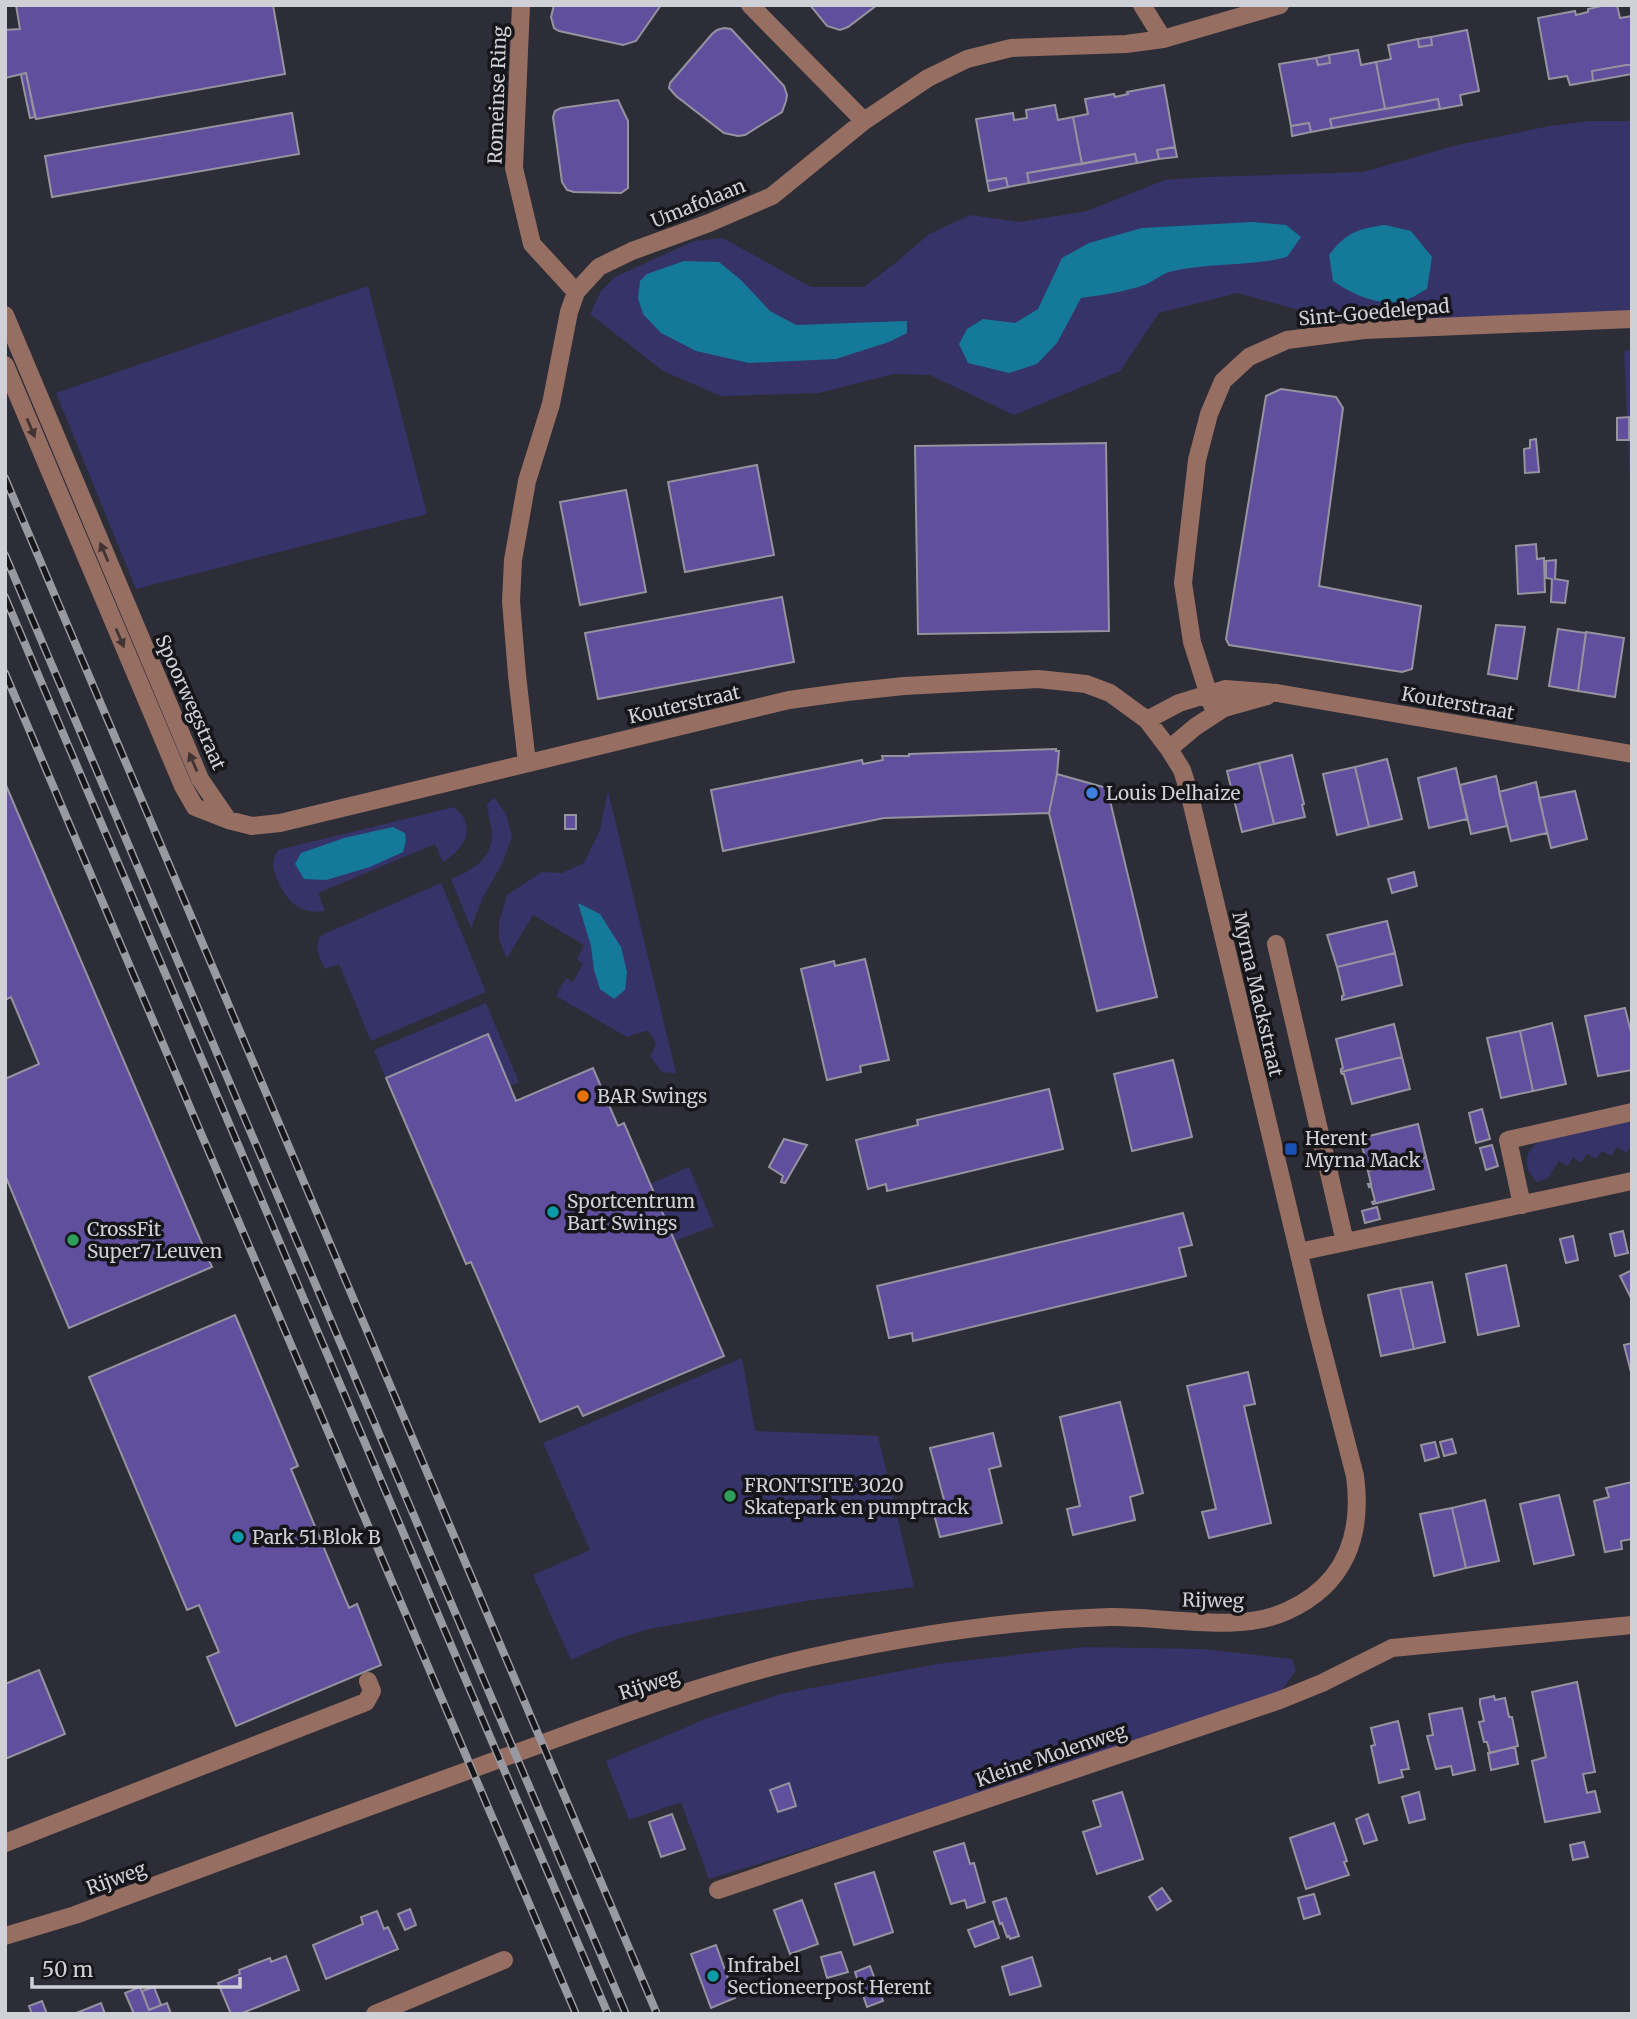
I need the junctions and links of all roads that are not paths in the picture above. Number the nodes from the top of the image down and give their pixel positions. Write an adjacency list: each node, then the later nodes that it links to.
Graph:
1 (521, 5): 7 (street, Romeinse Ring)
2 (750, 5): 6 (street)
3 (1142, 5): 5 (street)
4 (1280, 5): 5 (street, Umafolaan)
5 (1163, 39): 6 (street, Umafolaan)
6 (863, 121): 7 (street, Umafolaan)
7 (576, 292): 17 (street, Umafolaan)
8 (5, 315): 18 (street, Spoorwegstraat, one-way to 8)
9 (1632, 319): 12 (street, Sint-Goedelepad)
10 (5, 365): 18 (street, Spoorwegstraat, one-way to 18)
11 (1277, 693): 12 (street, Kouterstraat); 13 (street, Kouterstraat); 16 (street, Kouterstraat)
12 (1209, 694): 13 (street, Sint-Goedelepad); 14 (street, Kouterstraat)
13 (1215, 714): 15 (street, Kouterstraat)
14 (1147, 720): 15 (street, Kouterstraat); 17 (street, Kouterstraat)
15 (1169, 749): 24 (street, Myrna Mackstraat)
16 (1632, 754)
17 (527, 763): 18 (street, Kouterstraat)
18 (228, 820)
19 (1276, 944): 23 (street)
20 (1632, 1112): 22 (street)
21 (1632, 1181): 22 (street)
22 (1522, 1205): 23 (street)
23 (1345, 1242): 24 (street)
24 (1299, 1252): 25 (street, Myrna Mackstraat)
25 (1327, 1586): 30 (street, Rijweg)
26 (1632, 1625): 29 (street, Kleine Molenweg)
27 (368, 1681): 28 (street)
28 (5, 1843)
29 (718, 1890)
30 (5, 1936)
31 (504, 1960): 32 (street)
32 (400, 2009): 33 (street)
33 (376, 2014)

